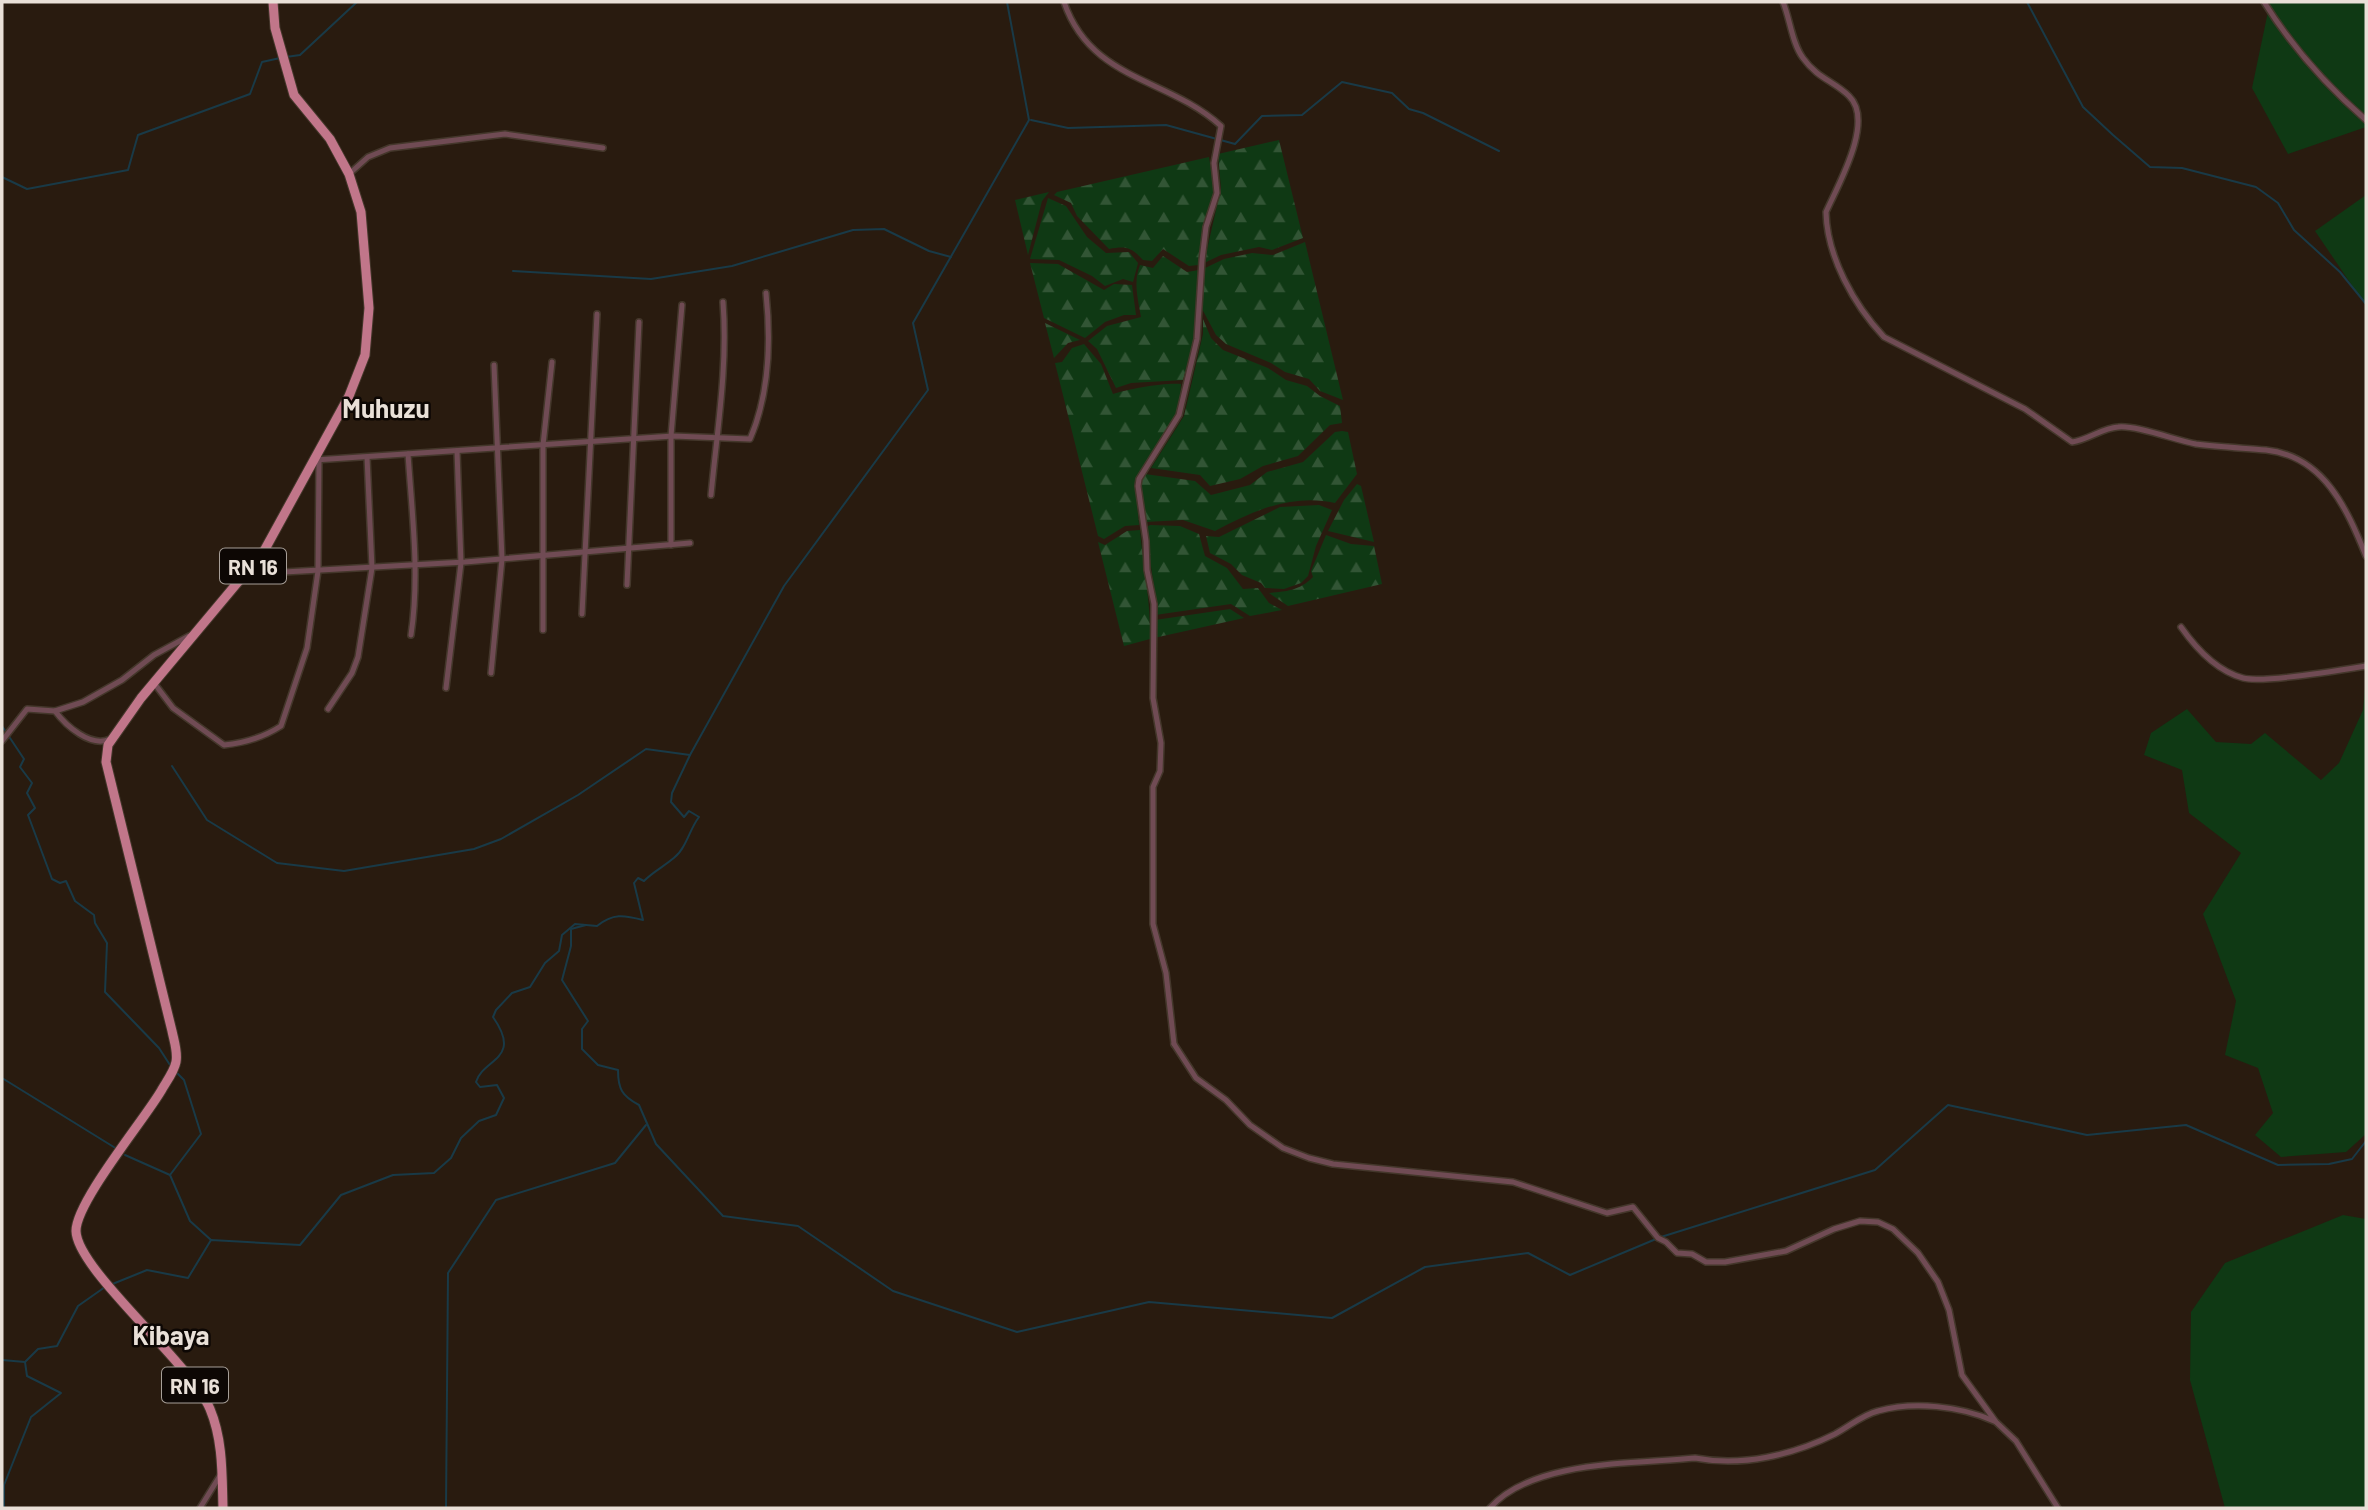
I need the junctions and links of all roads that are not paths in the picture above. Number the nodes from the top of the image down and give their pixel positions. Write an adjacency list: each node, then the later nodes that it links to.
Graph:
1 (273, 2): 7 (main road, RN 16)
2 (1064, 2): 52 (street)
3 (1783, 2): 31 (street)
4 (2264, 2): 5 (street)
5 (2366, 120)
6 (603, 148): 7 (street)
7 (349, 174): 24 (main road, RN 16)
8 (766, 293): 16 (street)
9 (723, 302): 16 (street)
10 (682, 306): 15 (street)
11 (597, 314): 18 (street)
12 (639, 322): 17 (street)
13 (552, 362): 19 (street)
14 (494, 365): 20 (street)
15 (671, 436): 16 (street); 17 (street); 27 (street)
16 (716, 438): 25 (street)
17 (632, 439): 18 (street); 28 (street)
18 (588, 442): 19 (street); 29 (street)
19 (543, 445): 20 (street); 30 (street)
20 (499, 448): 21 (street); 32 (street)
21 (457, 451): 22 (street); 33 (street)
22 (408, 454): 23 (street); 34 (street)
23 (367, 457): 24 (street); 36 (street)
24 (317, 460): 35 (main road, RN 16); 37 (street)
25 (711, 495)
26 (690, 543): 27 (street)
27 (671, 545): 28 (street)
28 (628, 549): 29 (street); 38 (street)
29 (586, 553): 30 (street); 39 (street)
30 (545, 556): 32 (street); 42 (street)
31 (2366, 556)
32 (502, 559): 33 (street); 45 (street)
33 (461, 563): 34 (street); 47 (street)
34 (415, 565): 36 (street); 43 (street)
35 (253, 566): 37 (street); 41 (main road, RN 16)
36 (372, 568): 37 (street); 48 (street)
37 (317, 571): 46 (street)
38 (627, 585)
39 (582, 614)
40 (2181, 626): 44 (street)
41 (198, 630): 46 (main road, RN 16); 49 (street)
42 (543, 630)
43 (411, 635)
44 (2366, 666)
45 (491, 673)
46 (154, 682): 51 (main road, RN 16)
47 (446, 688)
48 (328, 709)
49 (55, 711): 50 (street); 51 (street)
50 (5, 735)
51 (112, 738): 53 (main road, RN 16)
52 (1996, 1422): 56 (street); 57 (street)
53 (222, 1471): 54 (street); 55 (main road, RN 16)
54 (200, 1508)
55 (223, 1508)
56 (1490, 1508)
57 (2058, 1508)

